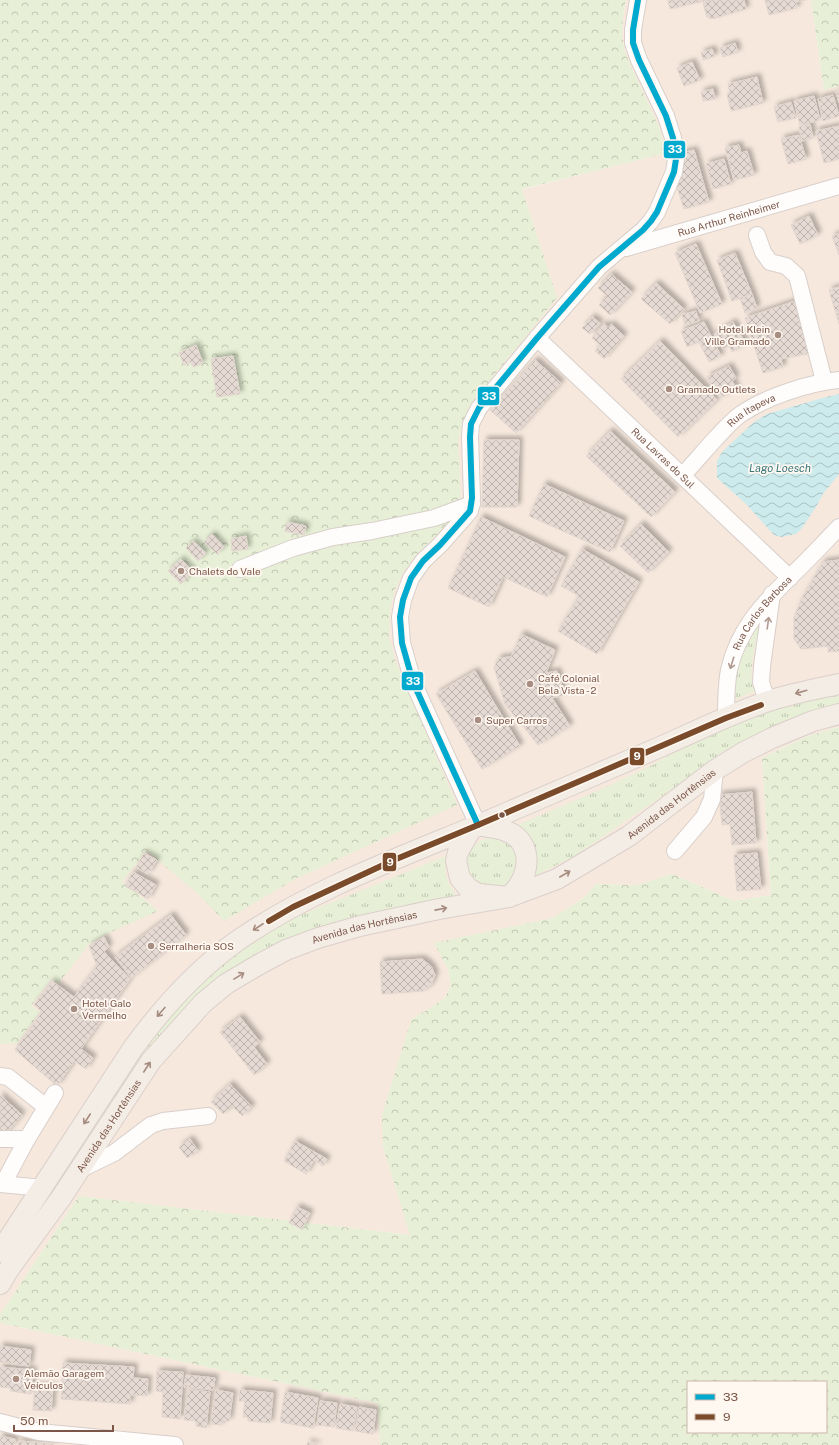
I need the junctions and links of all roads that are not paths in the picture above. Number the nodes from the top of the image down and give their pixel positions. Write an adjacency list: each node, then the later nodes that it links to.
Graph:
1 (638, 0): 4 (street)
2 (839, 186): 4 (street, Rua Arthur Reinheimer)
3 (757, 235): 6 (street)
4 (618, 250): 5 (street)
5 (537, 338): 7 (street, Rua Lavras do Sul); 8 (street)
6 (832, 380): 7 (street, Rua Itapeva)
7 (683, 475): 11 (street, Rua Lavras do Sul)
8 (472, 504): 10 (street); 18 (street)
9 (839, 527): 11 (street, Rua Carlos Barbosa)
10 (240, 569)
11 (790, 578): 12 (street, Rua Carlos Barbosa)
12 (772, 594): 14 (street, one-way to 12); 16 (street, Rua Carlos Barbosa, one-way to 16)
13 (839, 684): 14 (main road, Avenida das Hortênsias, one-way to 14)
14 (771, 701): 16 (main road, Avenida das Hortênsias)
15 (839, 714): 17 (main road, Avenida das Hortênsias)
16 (726, 718): 18 (main road, Avenida das Hortênsias)
17 (715, 770): 19 (street); 20 (main road, Avenida das Hortênsias, one-way to 17)
18 (478, 825): 20 (main road); 20 (main road); 29 (main road, Avenida das Hortênsias, one-way to 29)
19 (675, 851)
20 (509, 897): 27 (main road, Avenida das Hortênsias, one-way to 20)
21 (0, 1076): 23 (street)
22 (55, 1093): 23 (street)
23 (46, 1107): 26 (street)
24 (208, 1116): 27 (street)
25 (0, 1139): 26 (street)
26 (27, 1139): 28 (street)
27 (79, 1170): 30 (main road, Avenida das Hortênsias)
28 (2, 1184): 29 (street)
29 (43, 1188): 30 (main road, Avenida das Hortênsias)
30 (3, 1268)
31 (0, 1422): 32 (street)
32 (175, 1445)

